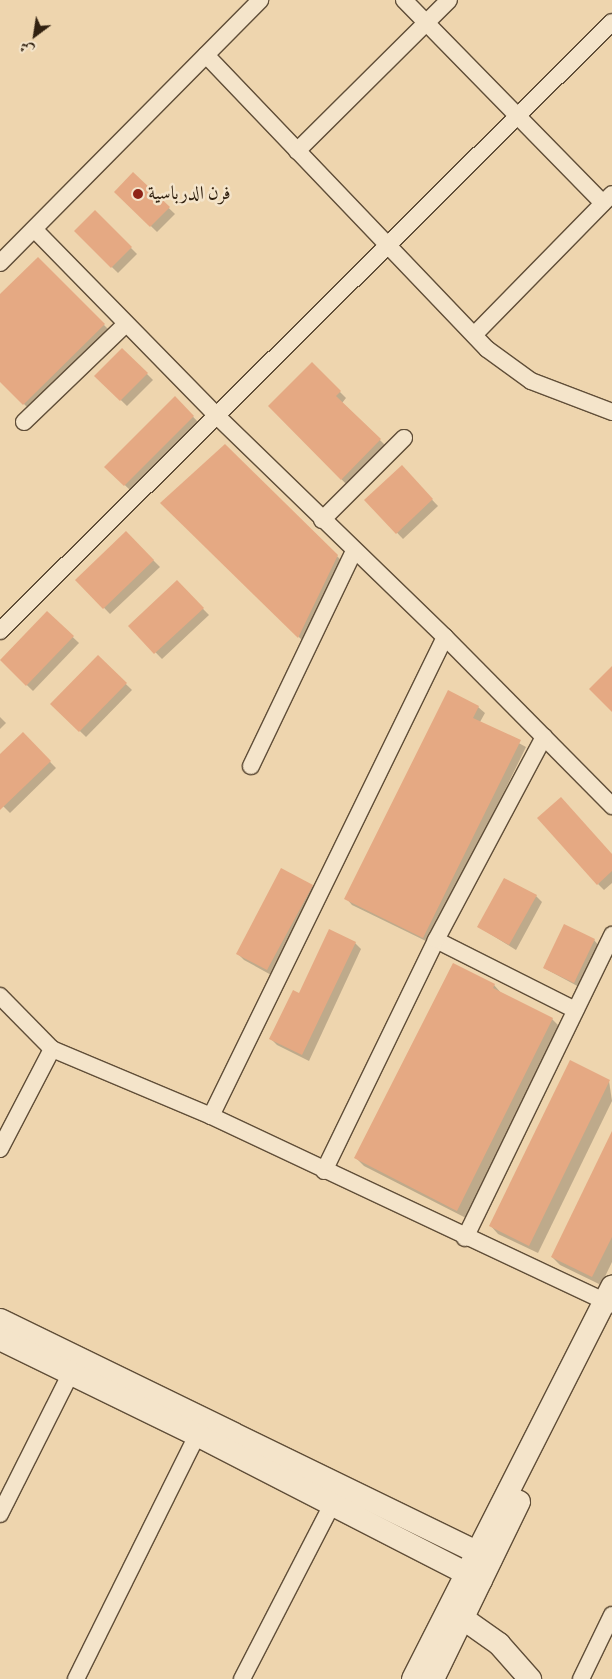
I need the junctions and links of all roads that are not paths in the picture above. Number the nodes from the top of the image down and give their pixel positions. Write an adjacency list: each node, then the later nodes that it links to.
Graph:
1 (260, 0): 6 (street)
2 (404, 0): 5 (street)
3 (449, 0): 5 (street)
4 (612, 22): 7 (street)
5 (426, 23): 7 (street); 8 (street)
6 (206, 55): 8 (street); 10 (street)
7 (518, 116): 9 (street); 11 (street)
8 (297, 152): 11 (street)
9 (608, 198): 14 (street)
10 (34, 229): 12 (street); 13 (street)
11 (388, 247): 14 (street); 16 (street)
12 (0, 262)
13 (126, 324): 16 (street); 17 (street)
14 (474, 335): 15 (street)
15 (612, 412)
16 (218, 417): 19 (street); 21 (street)
17 (24, 422)
18 (404, 438): 19 (street)
19 (322, 520): 20 (street)
20 (354, 551): 22 (street); 24 (street)
21 (0, 631)
22 (445, 636): 23 (street); 31 (street)
23 (544, 738): 25 (street); 27 (street)
24 (251, 766)
25 (612, 806)
26 (612, 934): 29 (street)
27 (436, 940): 29 (street); 33 (street)
28 (0, 996): 30 (street)
29 (575, 1010): 34 (street)
30 (52, 1049): 31 (street); 32 (street)
31 (210, 1116): 33 (street)
32 (0, 1149)
33 (324, 1171): 34 (street)
34 (465, 1238): 35 (street)
35 (610, 1301): 42 (street)
36 (0, 1320): 42 (street)
37 (0, 1339): 38 (street)
38 (71, 1373): 39 (street); 41 (street)
39 (197, 1434): 40 (street); 47 (street)
40 (333, 1503): 43 (street); 48 (street)
41 (0, 1514)
42 (484, 1556): 43 (street)
43 (473, 1577): 44 (street)
44 (456, 1613): 46 (street); 49 (street); 50 (street)
45 (612, 1615): 53 (street)
46 (484, 1635): 51 (street); 52 (street)
47 (76, 1679)
48 (242, 1679)
49 (413, 1679)
50 (433, 1679)
51 (510, 1679)
52 (530, 1679)
53 (581, 1679)

